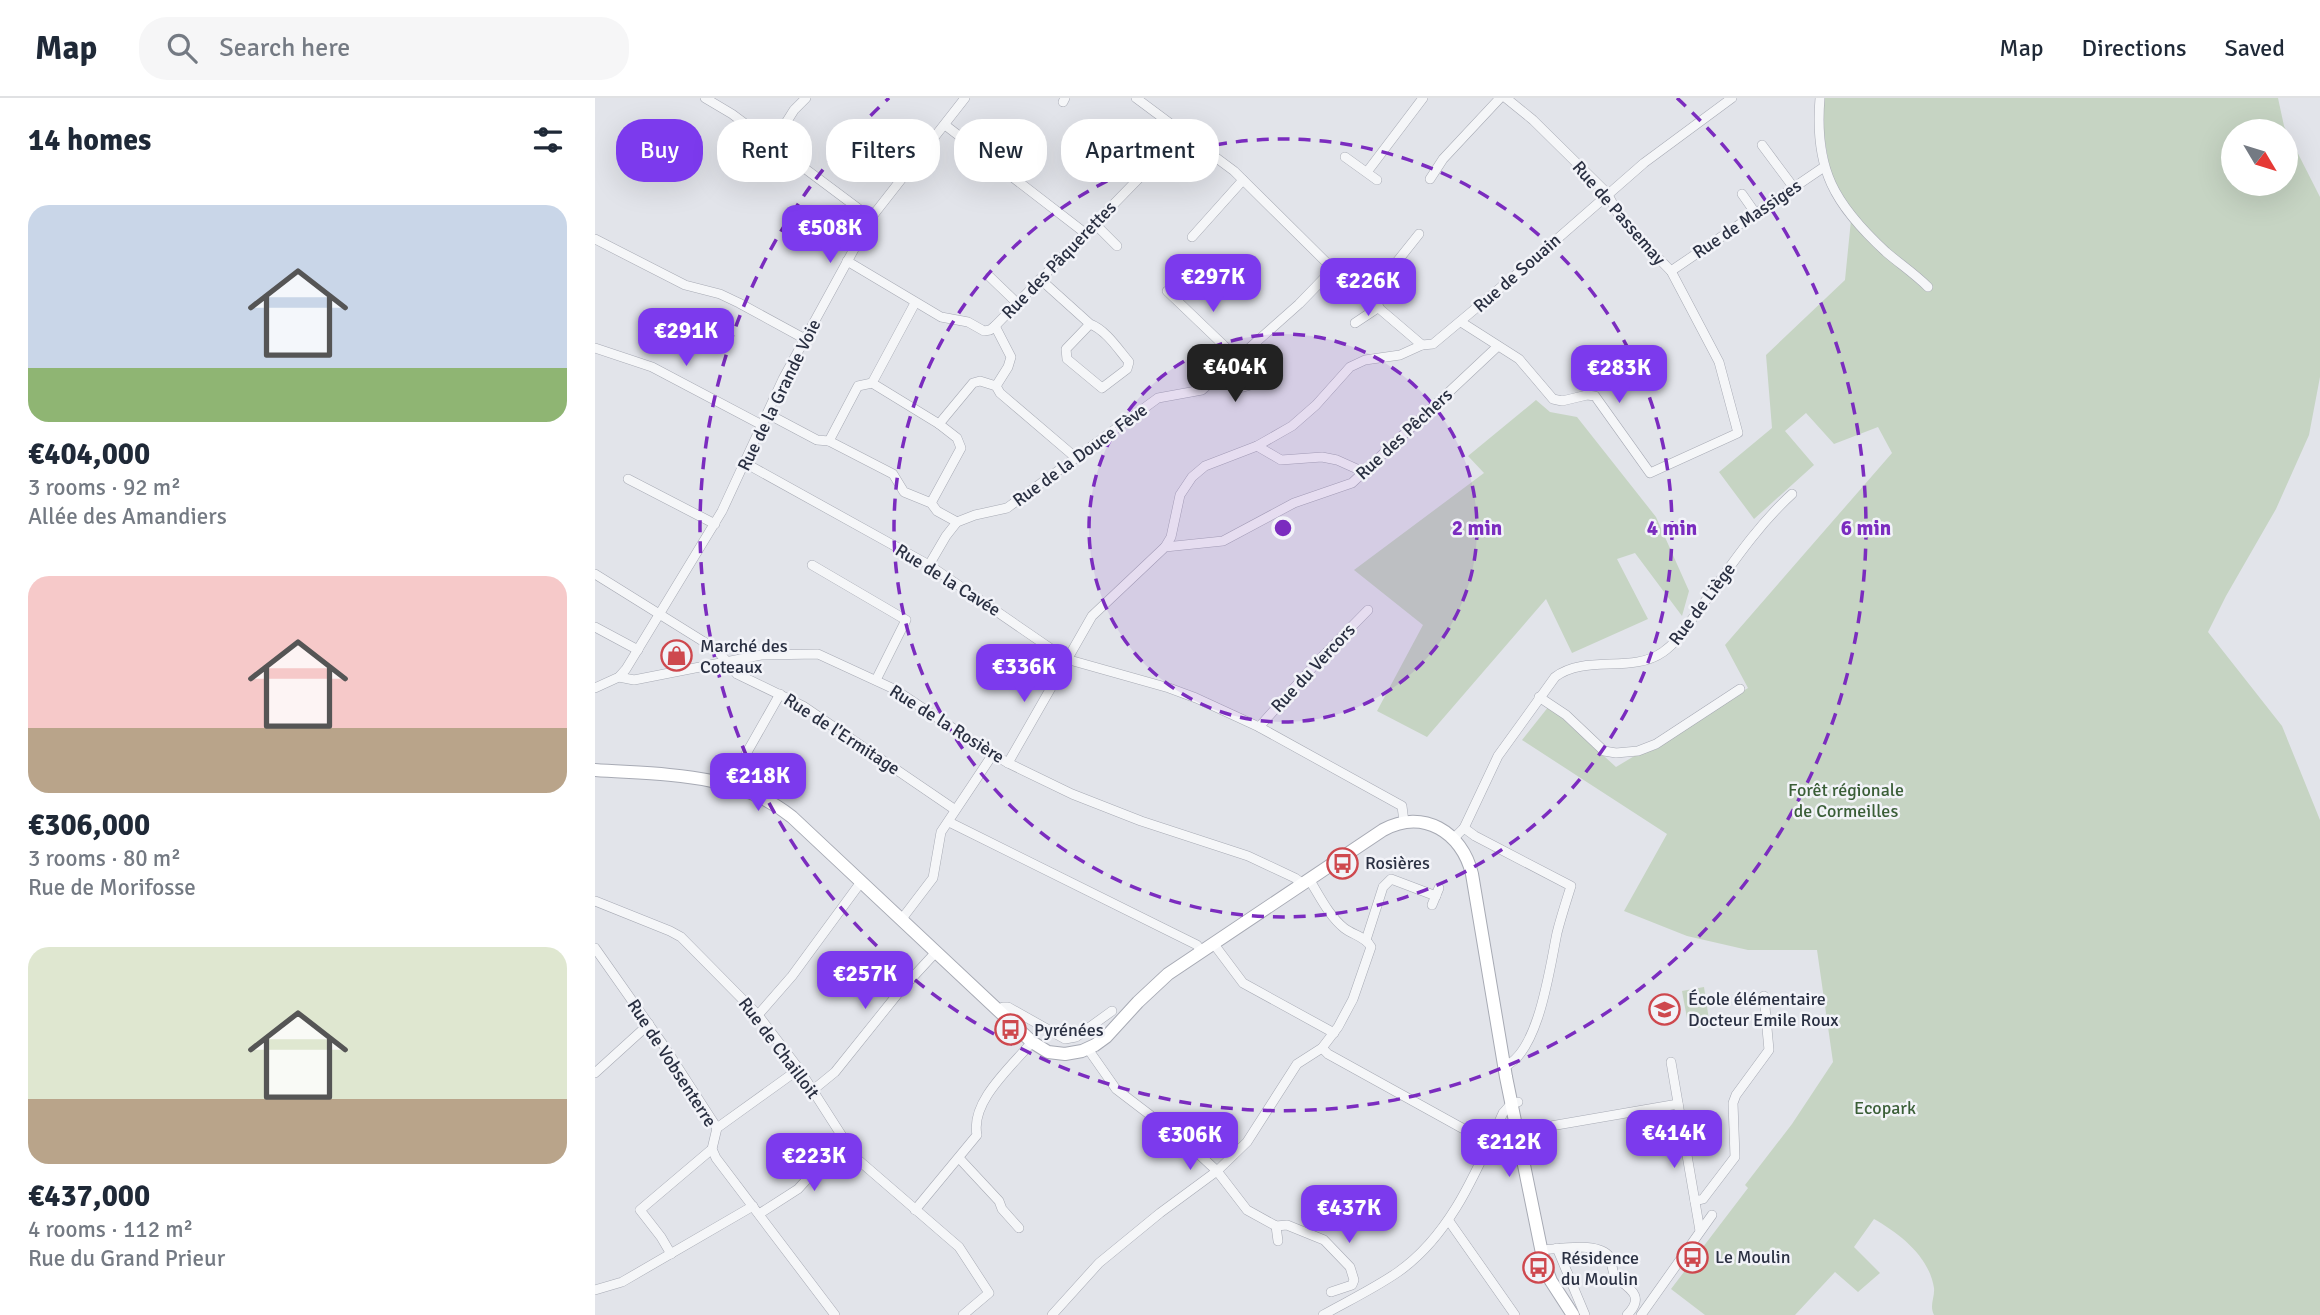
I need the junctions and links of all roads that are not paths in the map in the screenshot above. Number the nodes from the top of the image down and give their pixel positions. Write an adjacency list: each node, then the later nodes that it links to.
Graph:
1 (705, 98): 10 (street)
2 (806, 98): 11 (street)
3 (965, 98): 13 (street, Rue de la Grande Voie)
4 (1136, 98): 12 (street)
5 (1423, 98): 18 (street)
6 (1500, 98): 20 (street)
7 (1506, 98): 25 (street, Rue de Passemay)
8 (1732, 98): 25 (street, Rue de Souain)
9 (1820, 98): 17 (street)
10 (738, 119)
11 (788, 119)
12 (1164, 119)
13 (944, 125): 28 (street, Rue de la Grande Voie); 30 (street)
14 (1762, 145): 24 (street)
15 (1345, 157): 18 (street)
16 (1219, 161): 21 (street)
17 (1824, 167): 24 (street, Rue de Massiges); 40 (street)
18 (1367, 173): 22 (street)
19 (812, 174): 28 (street)
20 (1430, 179)
21 (1243, 180): 32 (street); 36 (street)
22 (1377, 180)
23 (1136, 182): 29 (street, Rue des Pâquerettes)
24 (1794, 188): 27 (street, Rue de Massiges)
25 (1607, 193): 37 (street, Rue de Passemay); 46 (street, Rue de Souain)
26 (1741, 194): 27 (street)
27 (1756, 214): 37 (street, Rue de Massiges)
28 (871, 218): 35 (street, Rue de la Grande Voie)
29 (1095, 224): 30 (street, Rue des Pâquerettes); 34 (street)
30 (1085, 233): 39 (street, Rue des Pâquerettes)
31 (1419, 234): 42 (street)
32 (1192, 237)
33 (595, 239): 50 (street)
34 (1117, 246)
35 (847, 261): 43 (street); 50 (street, Rue de la Grande Voie)
36 (1333, 269): 42 (street); 54 (street, Rue de la Douce Fève)
37 (1671, 271): 52 (street, Rue de Passemay)
38 (990, 277): 44 (street)
39 (1040, 279): 44 (street, Rue des Pâquerettes); 48 (street)
40 (1928, 287)
41 (1167, 291): 54 (street)
42 (1368, 298): 45 (street)
43 (915, 303): 49 (street); 56 (street)
44 (1017, 303): 49 (street, Rue des Pâquerettes)
45 (1379, 307): 47 (street); 51 (street)
46 (1461, 322): 51 (street, Rue de Souain); 52 (street)
47 (1355, 323)
48 (1090, 324): 48 (street)
49 (995, 326): 58 (street)
50 (805, 339): 59 (street, Rue de la Grande Voie)
51 (1422, 345): 63 (street, Rue de Souain)
52 (1498, 346): 66 (street, Rue des Pêchers)
53 (595, 348): 61 (street)
54 (1238, 359): 55 (street, Rue de la Douce Fève)
55 (1218, 378): 57 (street); 64 (street, Rue de la Douce Fève)
56 (872, 383): 60 (street); 62 (street)
57 (1258, 383)
58 (996, 386): 60 (street); 64 (street)
59 (768, 414): 61 (street, Rue de la Grande Voie); 62 (street)
60 (939, 424): 69 (street)
61 (762, 425): 65 (street, Rue de la Grande Voie)
62 (829, 441): 69 (street)
63 (1257, 446): 66 (street); 72 (street, Rue de Souain)
64 (1075, 457): 70 (street, Rue de la Douce Fève)
65 (745, 463): 71 (street, Rue de la Grande Voie); 74 (street, Rue de la Cavée)
66 (1362, 474): 72 (street, Rue des Pêchers)
67 (628, 479): 71 (street)
68 (1792, 494): 87 (street, Rue de Liège)
69 (931, 503): 70 (street)
70 (957, 522): 74 (street)
71 (715, 524): 77 (street, Rue de la Grande Voie)
72 (1165, 547): 80 (street)
73 (813, 565): 83 (street)
74 (929, 565): 80 (street, Rue de la Cavée)
75 (595, 574): 77 (street, Rue de l'Ermitage)
76 (1368, 610): 88 (street, Rue du Vercors)
77 (661, 614): 79 (street, Rue de la Grande Voie); 81 (street, Rue de l'Ermitage)
78 (595, 627): 79 (street)
79 (638, 650): 82 (street, Rue de la Grande Voie)
80 (1066, 659): 88 (street, Rue de la Cavée); 90 (street)
81 (727, 660): 82 (street, Rue de la Rosière); 83 (street, Rue de la Rosière); 86 (street, Rue de l'Ermitage)
82 (619, 677): 84 (street)
83 (876, 680): 89 (street, Rue de la Rosière)
84 (595, 688)
85 (1740, 689): 87 (street)
86 (780, 694): 92 (street); 93 (street, Rue de l'Ermitage)
87 (1539, 697): 96 (street, Rue de Liège)
88 (1259, 727): 95 (street, Rue de la Cavée)
89 (993, 754): 90 (street, Rue de la Rosière); 93 (street)
90 (1008, 763): 97 (street, Rue de la Rosière)
91 (595, 770): 92 (street)
92 (729, 783): 98 (street)
93 (954, 809): 94 (street)
94 (949, 821): 101 (street); 105 (street)
95 (1404, 822): 96 (street); 97 (street)
96 (1459, 833): 117 (street); 117 (street)
97 (1305, 881): 102 (street); 103 (street)
98 (861, 882): 101 (street); 110 (street)
99 (1436, 896): 102 (street)
100 (595, 901): 110 (street, Rue de Chailloit)
101 (901, 920): 106 (street)
102 (1366, 940): 112 (street)
103 (1213, 943): 105 (street); 112 (street)
104 (595, 947): 111 (street, Rue de Vobsenterre)
105 (1201, 951): 115 (street)
106 (936, 952): 108 (street); 120 (street)
107 (1764, 996): 130 (street)
108 (998, 1011): 109 (street); 113 (street)
109 (1112, 1011)
110 (758, 1015): 118 (street, Rue de Chailloit)
111 (649, 1024): 119 (street); 123 (street, Rue de Vobsenterre)
112 (1334, 1033): 114 (street)
113 (1032, 1042): 115 (street); 128 (street)
114 (1322, 1048): 126 (street); 129 (street)
115 (1088, 1049): 129 (street)
116 (1671, 1062): 122 (street)
117 (1507, 1065): 121 (street); 121 (street)
118 (799, 1069): 120 (street, Rue de Chailloit); 123 (street)
119 (595, 1073)
120 (813, 1090): 125 (street, Rue de Chailloit)
121 (1513, 1099): 124 (street); 126 (street)
122 (1678, 1104): 124 (street); 130 (street)
123 (717, 1128): 127 (street, Rue de Vobsenterre)
124 (1519, 1128): 140 (street)
125 (843, 1140): 131 (street); 132 (street, Rue de Chailloit)
126 (1489, 1143): 134 (street)
127 (712, 1150): 131 (street, Rue de Vobsenterre); 141 (street)
128 (959, 1158): 132 (street); 136 (street)
129 (1217, 1171): 135 (street); 149 (street)
130 (1695, 1201): 137 (street)
131 (756, 1210): 141 (street); 147 (street, Rue de Vobsenterre)
132 (915, 1210): 148 (street, Rue de Chailloit)
133 (1712, 1215): 137 (street)
134 (1448, 1221): 146 (street); 151 (street)
135 (1276, 1227): 138 (street); 142 (street)
136 (1019, 1228)
137 (1700, 1231): 156 (street)
138 (1278, 1241)
139 (1557, 1248): 140 (street); 154 (street); 155 (street)
140 (1542, 1250): 145 (street)
141 (671, 1254): 143 (street)
142 (1343, 1288): 144 (street); 146 (street)
143 (595, 1290)
144 (1331, 1292)
145 (1562, 1298): 152 (street); 153 (street)
146 (1351, 1299): 150 (street)
147 (835, 1315)
148 (963, 1315)
149 (1052, 1315)
150 (1323, 1315)
151 (1515, 1315)
152 (1566, 1315)
153 (1573, 1315)
154 (1585, 1315)
155 (1627, 1315)
156 (1641, 1315)

